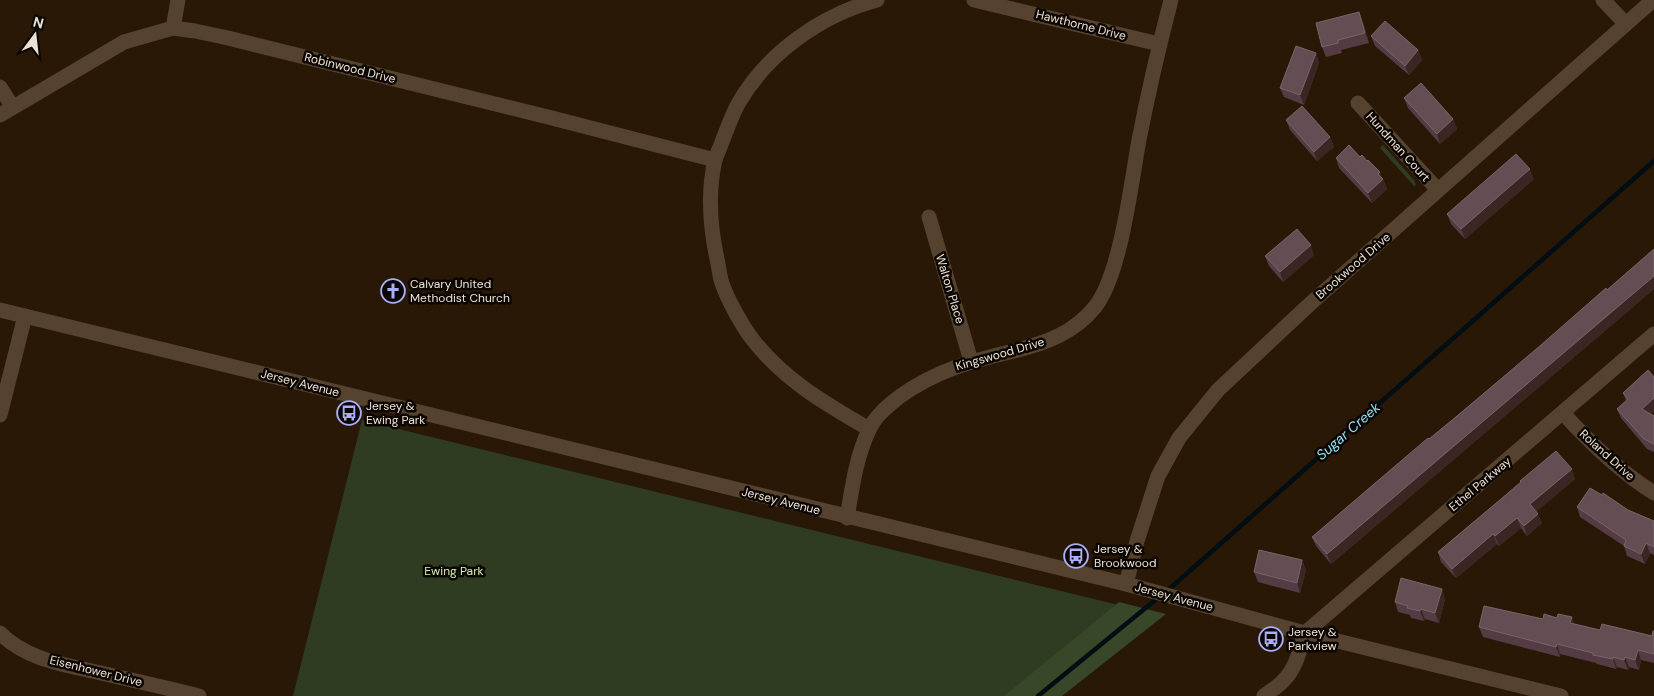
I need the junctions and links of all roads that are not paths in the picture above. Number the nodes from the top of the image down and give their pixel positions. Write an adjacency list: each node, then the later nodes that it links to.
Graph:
1 (178, 0): 8 (street)
2 (877, 0): 13 (street)
3 (974, 0): 9 (street, Hawthorne Drive)
4 (1171, 0): 9 (street, Kingswood Drive)
5 (1603, 0): 7 (street)
6 (1653, 0): 7 (street, Brookwood Drive)
7 (1626, 24): 14 (street, Brookwood Drive)
8 (173, 28): 12 (street, Robinwood Drive); 13 (street, Robinwood Drive)
9 (1159, 44): 19 (street, Kingswood Drive)
10 (0, 87): 12 (street)
11 (1358, 103): 14 (street, Hundman Court)
12 (6, 110)
13 (715, 160): 22 (street)
14 (1438, 190): 25 (street, Brookwood Drive)
15 (929, 217): 19 (street, Walton Place)
16 (0, 310): 17 (street, Jersey Avenue)
17 (25, 316): 21 (street); 24 (street, Jersey Avenue)
18 (1654, 334): 20 (street, Ethel Parkway)
19 (971, 361): 22 (street, Kingswood Drive)
20 (1563, 413): 23 (street, Roland Drive); 27 (street, Ethel Parkway)
21 (0, 414)
22 (869, 429): 24 (street, Kingswood Drive)
23 (1654, 493)
24 (847, 518): 25 (street, Jersey Avenue)
25 (1131, 586): 27 (street, Jersey Avenue)
26 (0, 633): 28 (street, Eisenhower Drive)
27 (1305, 633): 29 (street); 30 (street, Jersey Avenue)
28 (199, 696)
29 (1264, 696)
30 (1561, 696)

